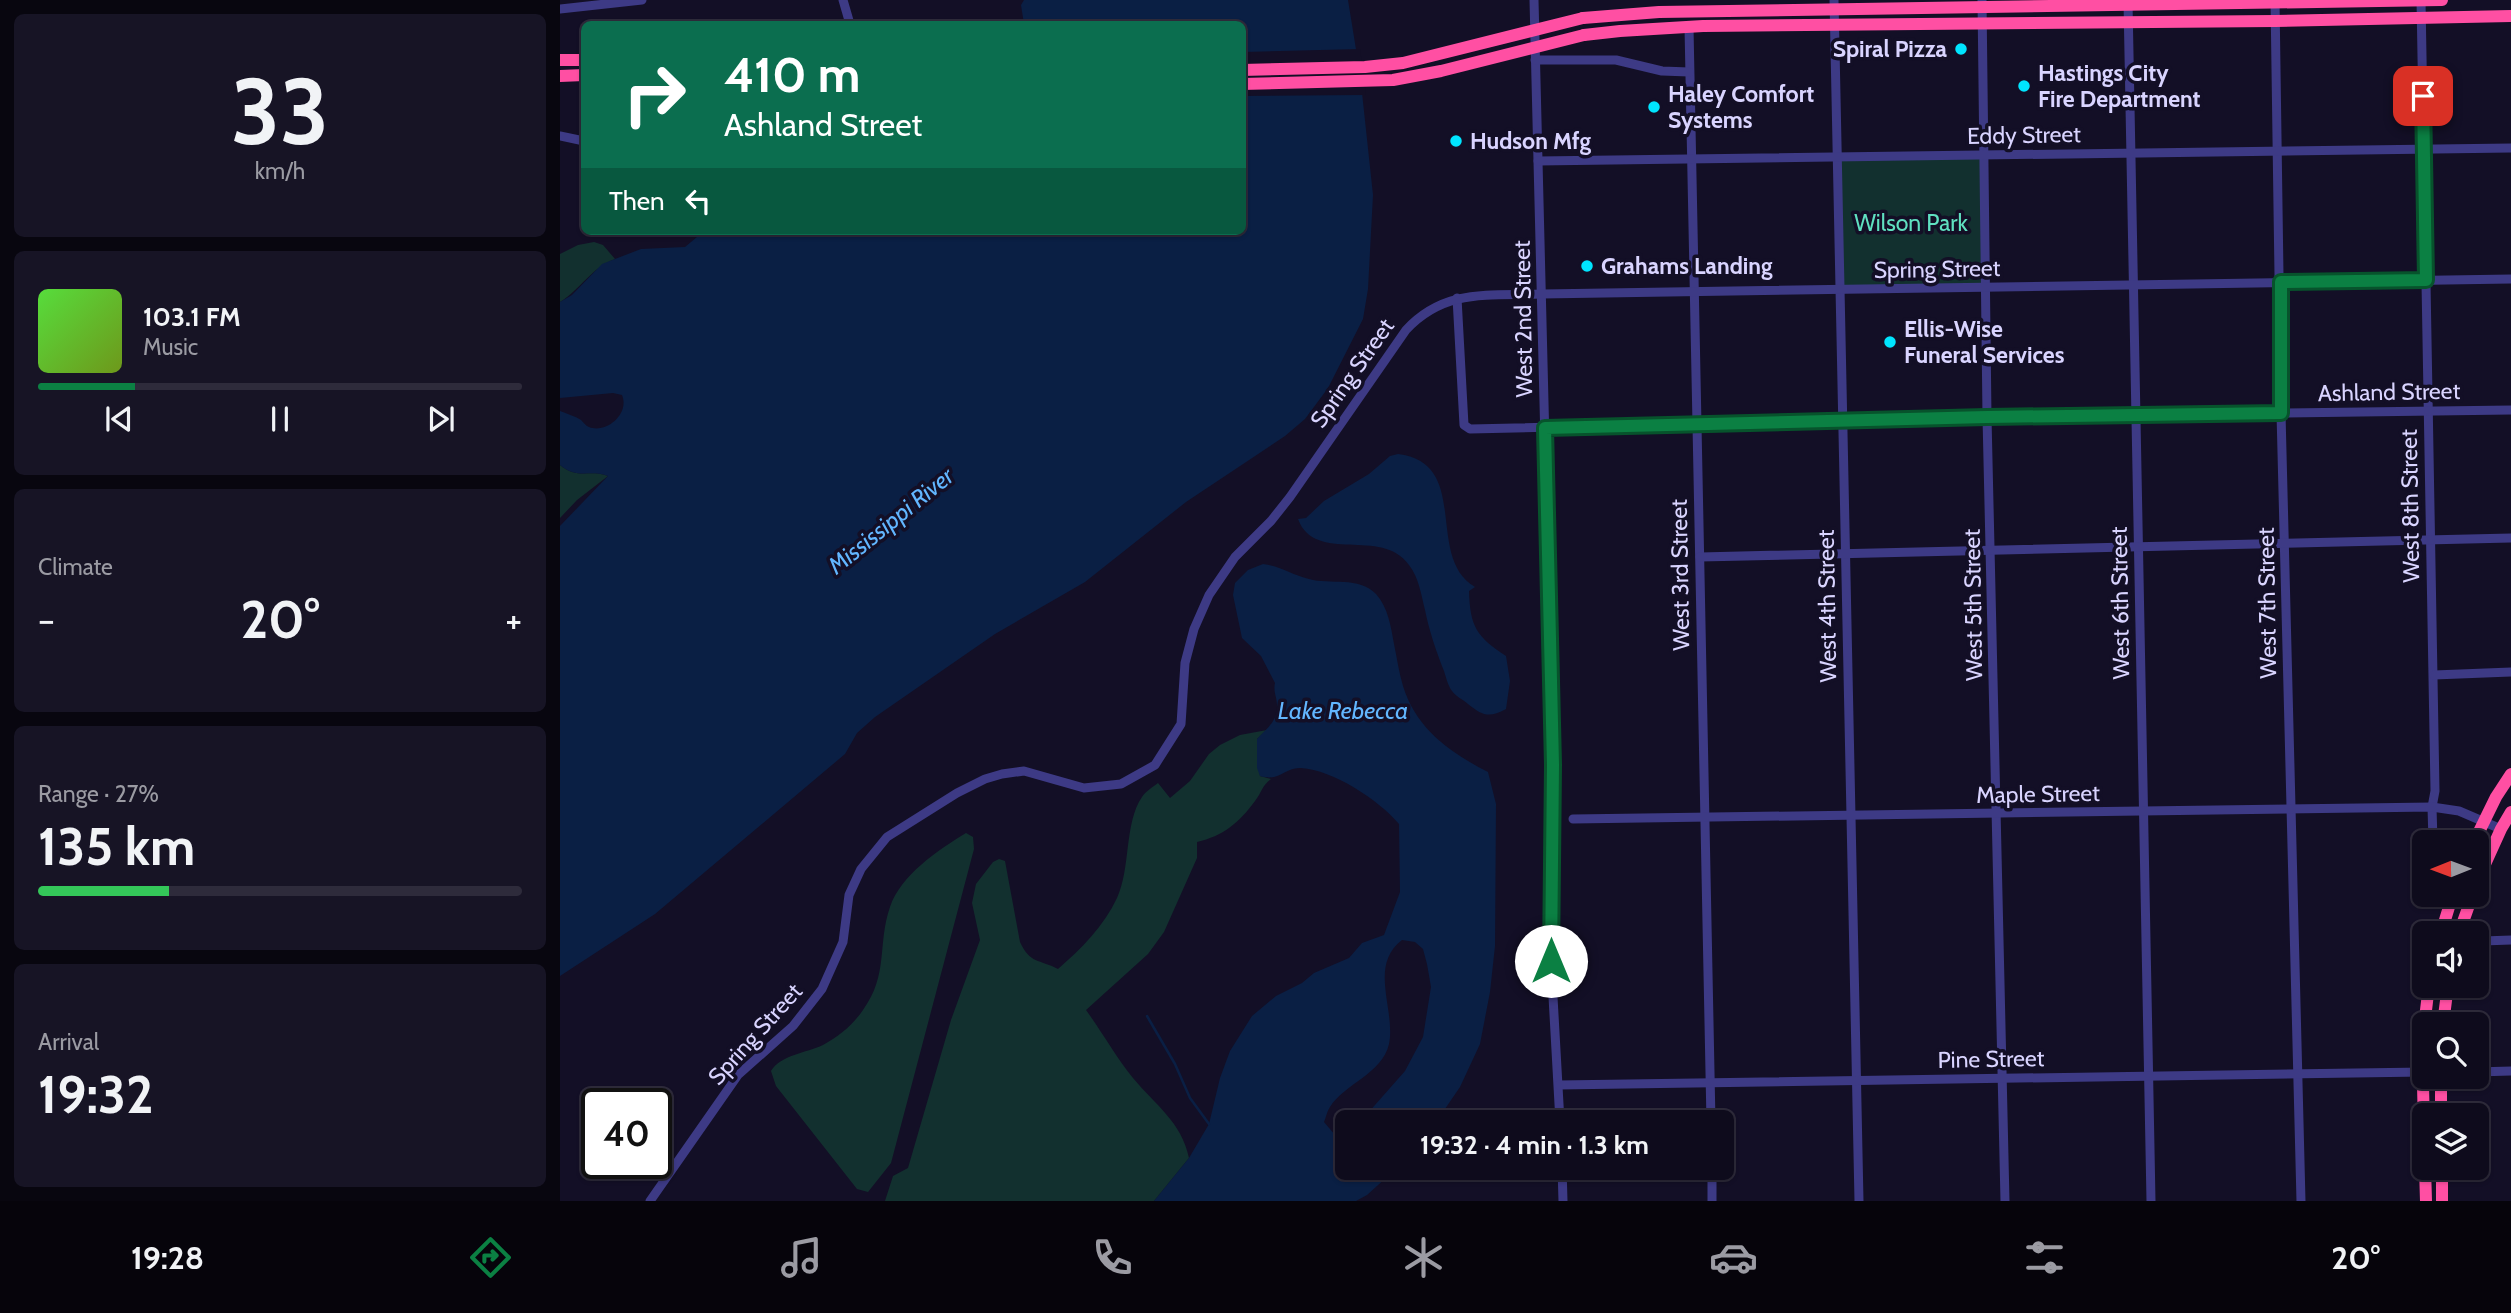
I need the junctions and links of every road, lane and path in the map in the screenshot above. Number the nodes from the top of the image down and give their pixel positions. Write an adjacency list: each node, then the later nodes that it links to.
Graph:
1 (642, 0): 11 (street)
2 (843, 0): 14 (street)
3 (1534, 0): 22 (street, West 2nd Street)
4 (2421, 0): 5 (highway); 7 (highway); 13 (street, West 8th Street)
5 (2442, 0)
6 (2128, 2): 7 (highway); 8 (highway); 15 (street, West 6th Street)
7 (2275, 2): 16 (street, West 7th Street)
8 (1982, 4): 9 (highway); 17 (street, West 5th Street)
9 (1835, 5): 10 (highway); 18 (street, West 4th Street)
10 (1688, 6): 23 (highway, bridge)
11 (560, 9)
12 (2511, 16): 13 (highway)
13 (2421, 17): 16 (highway); 31 (street, West 8th Street)
14 (849, 21)
15 (2128, 21): 16 (highway); 17 (highway); 33 (street, West 6th Street)
16 (2275, 21): 32 (street, West 7th Street)
17 (1982, 25): 18 (highway); 34 (street, West 5th Street)
18 (1836, 26): 19 (highway); 35 (street, West 4th Street)
19 (1689, 27): 24 (street, West 3rd Street); 27 (highway, bridge)
20 (560, 60): 21 (highway)
21 (581, 60)
22 (1535, 60): 24 (street); 37 (street, West 2nd Street)
23 (1246, 70)
24 (1689, 72): 36 (street, West 3rd Street)
25 (581, 75): 26 (highway)
26 (560, 76)
27 (1246, 84)
28 (560, 136): 29 (street)
29 (581, 140)
30 (2511, 148): 31 (street, Eddy Street)
31 (2424, 149): 32 (street, Eddy Street); 39 (street, West 8th Street)
32 (2278, 150): 33 (street, Eddy Street); 40 (street, West 7th Street)
33 (2130, 152): 34 (street, Eddy Street); 41 (street, West 6th Street)
34 (1984, 155): 35 (street, Eddy Street); 42 (street, West 5th Street)
35 (1837, 158): 36 (street, Eddy Street); 43 (street, West 4th Street)
36 (1691, 160): 37 (street, Eddy Street); 44 (street, West 3rd Street)
37 (1538, 161): 45 (street, West 2nd Street)
38 (2511, 279): 39 (street, Spring Street)
39 (2426, 280): 40 (street, Spring Street); 48 (street, West 8th Street)
40 (2281, 282): 41 (street, Spring Street); 49 (street, West 7th Street)
41 (2133, 285): 42 (street, Spring Street); 50 (street, West 6th Street)
42 (1986, 287): 43 (street, Spring Street); 51 (street, West 5th Street)
43 (1841, 290): 44 (street, Spring Street); 52 (street, West 4th Street)
44 (1693, 292): 45 (street, Spring Street); 53 (street, West 3rd Street)
45 (1542, 294): 46 (street, Spring Street); 54 (street, West 2nd Street)
46 (1458, 298): 54 (street, Ashland Street); 95 (street, Spring Street)
47 (2511, 410): 48 (street, Ashland Street)
48 (2427, 411): 49 (street, Ashland Street); 56 (street, West 8th Street)
49 (2281, 413): 50 (street, Ashland Street); 57 (street, West 7th Street)
50 (2136, 415): 51 (street, Ashland Street); 58 (street, West 6th Street)
51 (1987, 417): 52 (street, Ashland Street); 59 (street, West 5th Street)
52 (1842, 420): 53 (street, Ashland Street); 60 (street, West 4th Street)
53 (1695, 424): 54 (street, Ashland Street); 61 (street, West 3rd Street)
54 (1545, 428): 88 (street, West 2nd Street)
55 (2511, 538): 56 (street)
56 (2430, 540): 57 (street); 63 (street, West 8th Street)
57 (2285, 542): 58 (street); 66 (street, West 7th Street)
58 (2138, 547): 59 (street); 67 (street, West 6th Street)
59 (1991, 549): 60 (street); 69 (street, West 5th Street)
60 (1845, 553): 61 (street); 70 (street, West 4th Street)
61 (1700, 556): 71 (street, West 3rd Street)
62 (2511, 673): 63 (street)
63 (2434, 675): 65 (street, West 8th Street)
64 (2511, 774): 73 (highway)
65 (2432, 807): 66 (street, Maple Street); 73 (street, Maple Street); 75 (street, West 8th Street)
66 (2290, 809): 67 (street, Maple Street); 83 (street, West 7th Street)
67 (2144, 812): 69 (street, Maple Street); 84 (street, West 6th Street)
68 (2511, 812): 74 (highway)
69 (1997, 814): 70 (street, Maple Street); 85 (street, West 5th Street)
70 (1850, 816): 71 (street, Maple Street); 86 (street, West 4th Street)
71 (1705, 817): 72 (street, Maple Street); 87 (street, West 3rd Street)
72 (1573, 819)
73 (2483, 821): 74 (street, Maple Street); 76 (highway)
74 (2501, 829): 77 (highway)
75 (2433, 830)
76 (2479, 830)
77 (2489, 855)
78 (2511, 940): 79 (street)
79 (2489, 941)
80 (2511, 1071): 82 (street)
81 (2412, 1072): 83 (street, Pine Street)
82 (2489, 1072)
83 (2298, 1075): 84 (street, Pine Street); 101 (street, West 7th Street)
84 (2148, 1077): 85 (street, Pine Street); 100 (street, West 6th Street)
85 (2003, 1078): 86 (street, Pine Street); 99 (street, West 5th Street)
86 (1856, 1080): 87 (street, Pine Street); 98 (street, West 4th Street)
87 (1710, 1083): 88 (street, Pine Street); 90 (street, West 3rd Street)
88 (1559, 1085): 89 (street, West 2nd Street)
89 (1560, 1110)
90 (1711, 1110)
91 (1562, 1180): 96 (street)
92 (1712, 1180): 97 (street)
93 (2425, 1180): 102 (highway)
94 (2442, 1180): 103 (highway)
95 (650, 1201)
96 (1563, 1201)
97 (1712, 1201)
98 (1859, 1201)
99 (2005, 1201)
100 (2151, 1201)
101 (2301, 1201)
102 (2426, 1201)
103 (2442, 1201)

